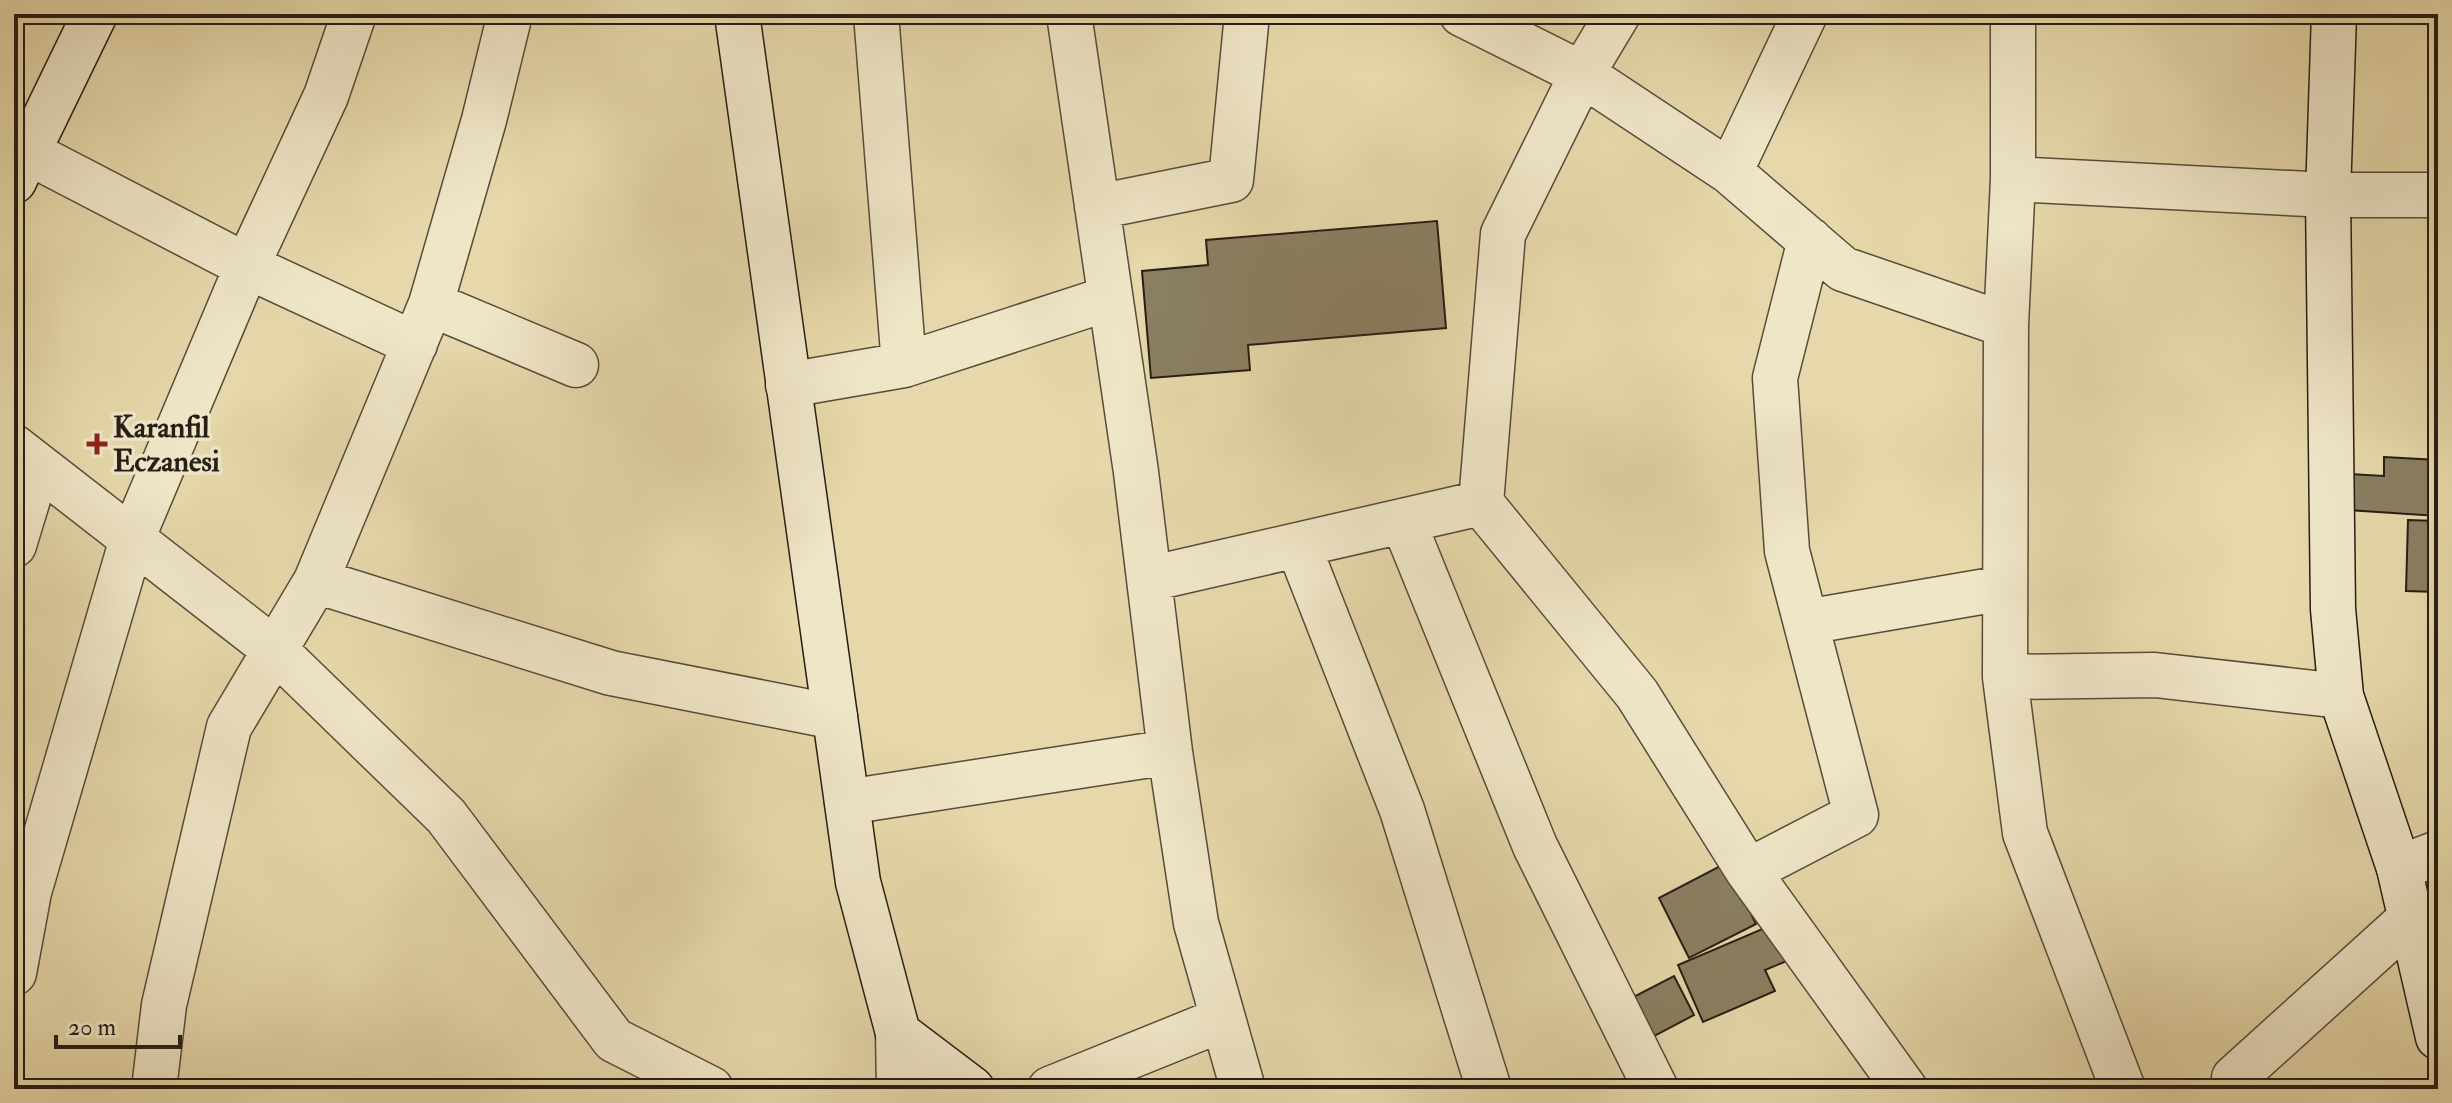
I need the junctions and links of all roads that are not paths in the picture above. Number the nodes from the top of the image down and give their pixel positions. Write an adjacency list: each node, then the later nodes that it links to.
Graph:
1 (354, 14): 21 (street)
2 (510, 14): 23 (street)
3 (737, 14): 28 (street)
4 (876, 14): 27 (street)
5 (1069, 14): 19 (street)
6 (1247, 14): 19 (street)
7 (1462, 14): 13 (street)
8 (1618, 14): 13 (street)
9 (1805, 14): 15 (street)
10 (2013, 14): 16 (street)
11 (2334, 14): 17 (street)
12 (89, 17): 14 (street)
13 (1582, 74): 15 (street); 30 (street)
14 (18, 159): 21 (street)
15 (1730, 172): 20 (street)
16 (2013, 179): 17 (street); 24 (street)
17 (2328, 195): 18 (street); 41 (street)
18 (2438, 195)
19 (1097, 207): 22 (street)
20 (1810, 240): 24 (street); 38 (street)
21 (247, 266): 25 (street); 32 (street)
22 (1110, 298): 27 (street); 35 (street)
23 (431, 304): 25 (street); 26 (street)
24 (2006, 325): 37 (street)
25 (415, 344): 36 (street)
26 (576, 365)
27 (904, 365): 28 (street)
28 (788, 385): 42 (street)
29 (26, 457): 32 (street); 33 (street)
30 (1481, 503): 31 (street); 46 (street)
31 (1403, 521): 34 (street); 60 (street)
32 (132, 539): 39 (street); 48 (street)
33 (14, 545)
34 (1298, 545): 35 (street); 59 (street)
35 (1149, 579): 43 (street)
36 (316, 581): 39 (street); 42 (street)
37 (2004, 588): 38 (street); 40 (street)
38 (1806, 622): 46 (street)
39 (275, 650): 54 (street); 55 (street)
40 (2005, 677): 41 (street); 62 (street)
41 (2341, 696): 45 (street)
42 (835, 717): 44 (street)
43 (1170, 752): 44 (street); 49 (street)
44 (847, 802): 50 (street)
45 (2418, 861): 47 (street)
46 (1748, 871): 61 (street)
47 (2412, 917): 51 (street); 52 (street)
48 (14, 973)
49 (1223, 1019): 57 (street); 58 (street)
50 (898, 1033): 53 (street); 56 (street)
51 (2438, 1037)
52 (2228, 1085)
53 (956, 1087)
54 (154, 1089)
55 (711, 1089)
56 (899, 1089)
57 (1050, 1089)
58 (1243, 1089)
59 (1489, 1089)
60 (1656, 1089)
61 (1905, 1089)
62 (2123, 1089)

